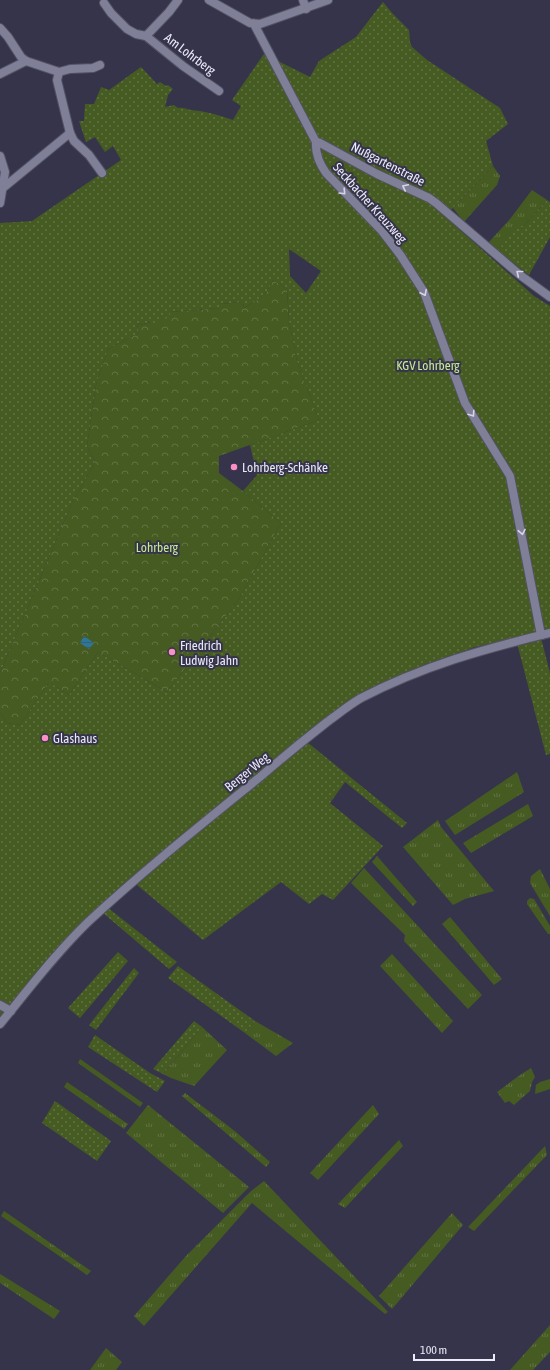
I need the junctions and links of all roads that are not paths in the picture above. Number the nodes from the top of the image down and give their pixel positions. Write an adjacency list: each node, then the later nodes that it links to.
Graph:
1 (178, 0): 9 (street, Am Lohrberg)
2 (210, 0): 7 (street)
3 (303, 0): 6 (street)
4 (328, 0): 6 (street)
5 (104, 3): 9 (street, Am Lohrberg)
6 (306, 9): 7 (street)
7 (254, 24): 16 (street)
8 (0, 28): 10 (street)
9 (146, 36): 14 (street, Am Lohrberg)
10 (26, 61): 12 (street); 13 (street)
11 (100, 65): 12 (street)
12 (59, 72): 15 (street)
13 (0, 74)
14 (219, 91)
15 (70, 133): 19 (street); 20 (street)
16 (316, 142): 23 (street, Nußgartenstraße, one-way to 16); 25 (street, Seckbacher Kreuzweg, one-way to 25)
17 (0, 157): 18 (street)
18 (5, 172): 20 (street); 21 (street)
19 (102, 173)
20 (20, 175): 21 (street)
21 (3, 188): 22 (street)
22 (0, 203)
23 (550, 296)
24 (550, 633): 25 (street, Berger Weg)
25 (541, 635): 27 (street, Berger Weg)
26 (0, 1005): 27 (street)
27 (11, 1011): 28 (street, Berger Weg)
28 (0, 1024)

